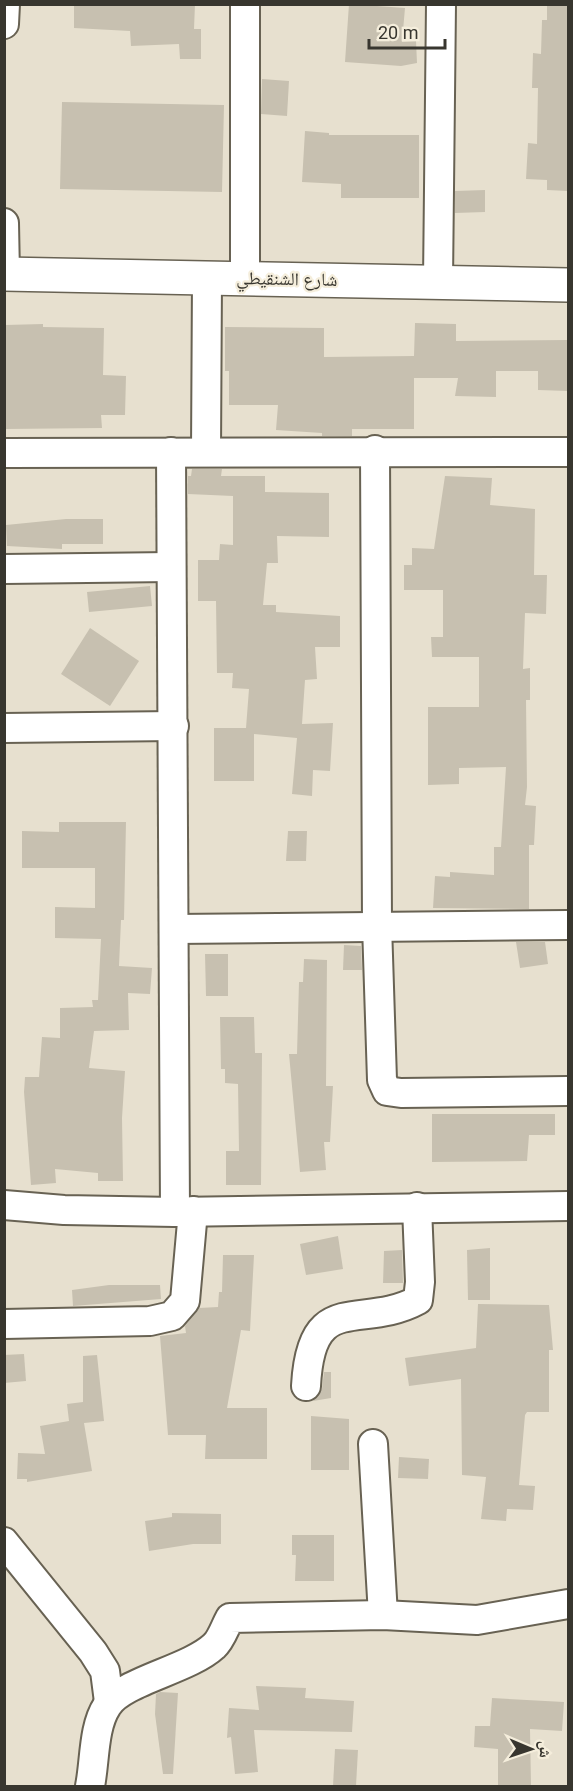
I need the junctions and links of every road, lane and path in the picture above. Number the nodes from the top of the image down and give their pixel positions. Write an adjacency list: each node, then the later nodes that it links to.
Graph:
1 (5, 4): 4 (street)
2 (245, 4): 8 (street)
3 (441, 4): 9 (street)
4 (4, 24)
5 (4, 222): 6 (street)
6 (5, 274): 7 (street, شارع الشنقيطي)
7 (207, 278): 8 (street, شارع الشنقيطي); 13 (street)
8 (245, 279): 9 (street, شارع الشنقيطي)
9 (438, 281): 10 (street, شارع الشنقيطي)
10 (568, 285)
11 (375, 450): 13 (street); 14 (street); 20 (street)
12 (171, 452): 13 (street); 15 (street); 16 (street)
13 (206, 452)
14 (568, 452)
15 (4, 453)
16 (171, 567): 17 (street); 18 (street)
17 (4, 568)
18 (174, 726): 19 (street); 22 (street)
19 (4, 728)
20 (377, 925): 21 (street); 22 (street); 23 (street)
21 (568, 925)
22 (174, 929): 27 (street)
23 (568, 1091)
24 (4, 1205): 27 (street)
25 (568, 1206): 26 (street)
26 (417, 1208): 27 (street); 29 (street)
27 (184, 1211): 28 (street)
28 (4, 1324)
29 (306, 1386)
30 (373, 1444): 33 (street)
31 (4, 1542): 34 (street)
32 (568, 1604): 33 (street)
33 (383, 1615): 34 (street)
34 (109, 1702): 35 (street)
35 (90, 1786)

